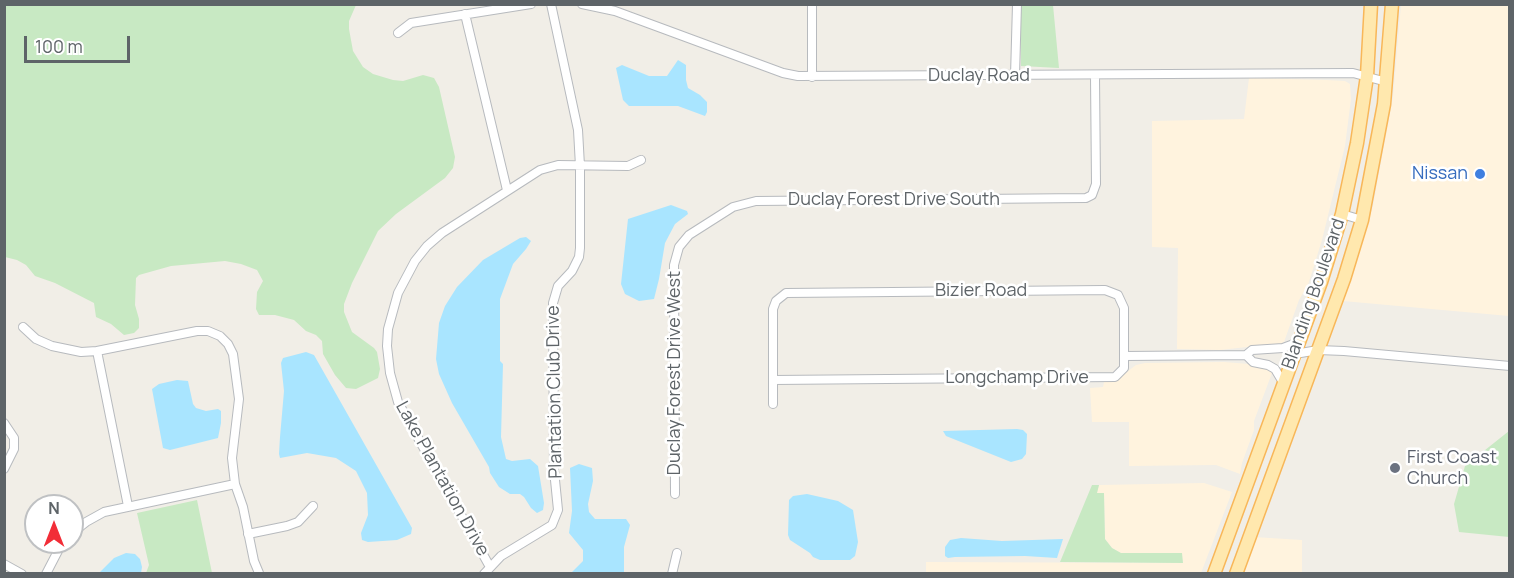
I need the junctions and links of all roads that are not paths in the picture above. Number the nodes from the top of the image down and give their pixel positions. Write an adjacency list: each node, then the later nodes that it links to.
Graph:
1 (531, 4): 8 (street)
2 (551, 4): 16 (street, Plantation Club Drive)
3 (582, 4): 13 (street, Duclay Road)
4 (812, 4): 13 (street)
5 (1017, 4): 11 (street)
6 (1371, 4): 12 (main road, Blanding Boulevard)
7 (1392, 4): 14 (main road, Blanding Boulevard)
8 (465, 14): 9 (street); 17 (street)
9 (398, 33)
10 (1095, 75): 11 (street, Duclay Road); 12 (street, Duclay Road); 20 (street, Duclay Forest Drive South)
11 (1016, 76): 13 (street, Duclay Road)
12 (1367, 76): 14 (street, Duclay Road); 18 (main road, Blanding Boulevard)
13 (812, 77)
14 (1387, 82): 19 (main road, Blanding Boulevard)
15 (641, 160): 16 (street, Lake Plantation Drive)
16 (580, 166): 17 (street, Lake Plantation Drive); 44 (street, Plantation Club Drive)
17 (507, 190): 44 (street, Lake Plantation Drive)
18 (1342, 214): 19 (street); 22 (main road, Blanding Boulevard)
19 (1362, 220): 23 (main road, Blanding Boulevard)
20 (702, 226): 34 (street, Duclay Forest Drive West)
21 (23, 327): 24 (street)
22 (1297, 348): 23 (street); 26 (street); 29 (main road, Blanding Boulevard)
23 (1318, 350): 27 (street); 40 (main road, Blanding Boulevard)
24 (97, 351): 33 (street); 35 (street)
25 (1124, 356): 26 (street); 28 (street, Longchamp Drive); 28 (street, Bizier Road)
26 (1246, 356): 29 (street)
27 (1509, 366)
28 (773, 380): 30 (street)
29 (1284, 384): 39 (main road, Blanding Boulevard)
30 (773, 404)
31 (4, 423): 32 (street)
32 (4, 469)
33 (235, 484): 35 (street); 38 (street)
34 (675, 494)
35 (129, 506): 37 (street)
36 (313, 506): 38 (street)
37 (84, 524)
38 (249, 534): 47 (street)
39 (1228, 535): 40 (main road); 49 (main road, Blanding Boulevard)
40 (1247, 542): 50 (main road, Blanding Boulevard)
41 (677, 553): 48 (street)
42 (57, 554): 46 (street)
43 (4, 564): 45 (street)
44 (487, 570)
45 (22, 573)
46 (46, 573)
47 (259, 573)
48 (672, 573)
49 (1214, 573)
50 (1236, 573)

